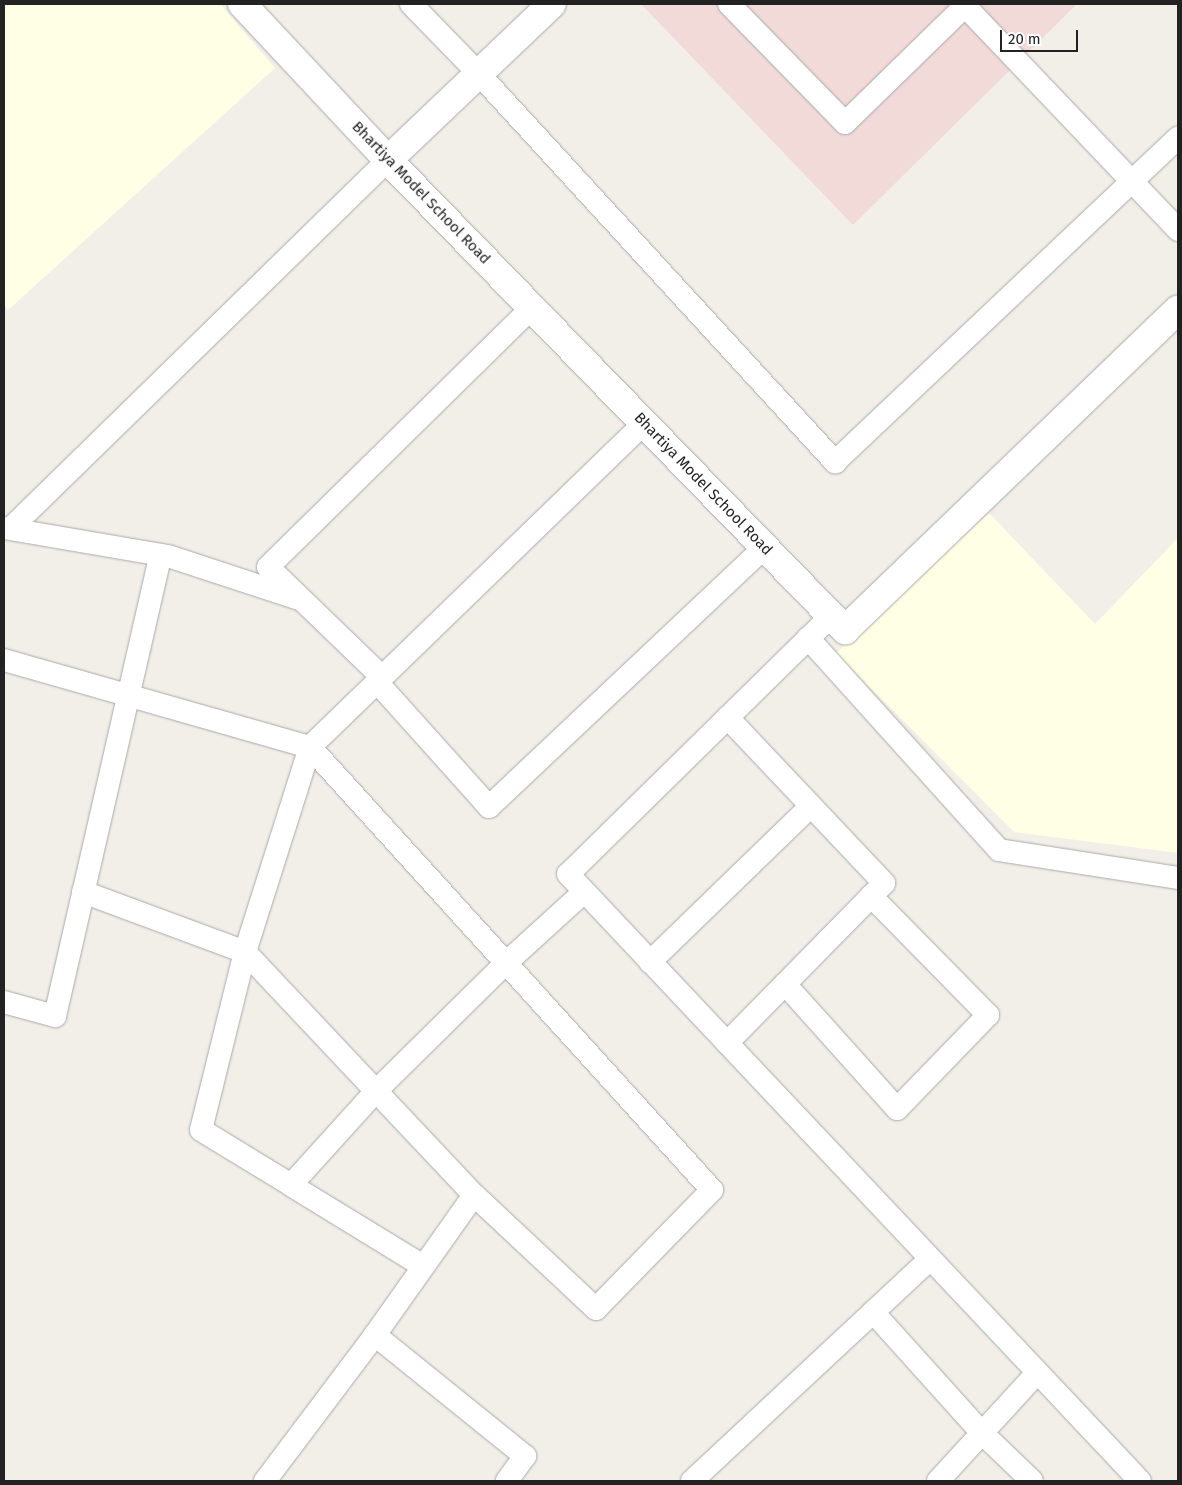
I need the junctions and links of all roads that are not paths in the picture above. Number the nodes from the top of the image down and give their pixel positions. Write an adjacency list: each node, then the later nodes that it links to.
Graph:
1 (242, 4): 8 (street, Bhartiya Model School Road)
2 (411, 4): 6 (street)
3 (552, 4): 6 (street)
4 (729, 4): 5 (street)
5 (965, 4): 9 (street)
6 (479, 74): 8 (street); 9 (street)
7 (1178, 138): 9 (street)
8 (388, 160): 11 (street, Bhartiya Model School Road); 14 (street)
9 (1134, 182): 10 (street)
10 (1178, 230)
11 (532, 308): 13 (street, Bhartiya Model School Road); 17 (street)
12 (1178, 310): 18 (street, Bhartiya Model School Road)
13 (644, 423): 15 (street, Bhartiya Model School Road); 21 (street)
14 (7, 528): 16 (street)
15 (765, 547): 18 (street, Bhartiya Model School Road); 21 (street)
16 (161, 555): 17 (street); 22 (street)
17 (302, 600): 21 (street)
18 (832, 616): 19 (street)
19 (808, 638): 23 (street); 26 (street)
20 (4, 660): 22 (street)
21 (379, 680): 24 (street)
22 (128, 693): 24 (street); 27 (street)
23 (727, 717): 25 (street); 28 (street)
24 (310, 747): 30 (street); 32 (street)
25 (811, 806): 29 (street); 31 (street)
26 (1178, 878)
27 (83, 892): 30 (street); 34 (street)
28 (584, 892): 31 (street); 32 (street)
29 (871, 896): 33 (street); 33 (street)
30 (245, 952): 36 (street); 37 (street)
31 (650, 962): 35 (street)
32 (506, 963): 36 (street); 38 (street)
33 (785, 984): 35 (street)
34 (4, 1002)
35 (727, 1043): 39 (street)
36 (376, 1091): 37 (street); 38 (street)
37 (291, 1185): 40 (street)
38 (474, 1194): 40 (street)
39 (930, 1259): 41 (street); 43 (street)
40 (423, 1266): 42 (street)
41 (873, 1312): 44 (street); 47 (street)
42 (375, 1335): 45 (street); 46 (street)
43 (1037, 1373): 44 (street); 50 (street)
44 (982, 1433): 48 (street); 49 (street)
45 (266, 1481)
46 (507, 1481)
47 (692, 1481)
48 (938, 1481)
49 (1032, 1481)
50 (1140, 1481)

